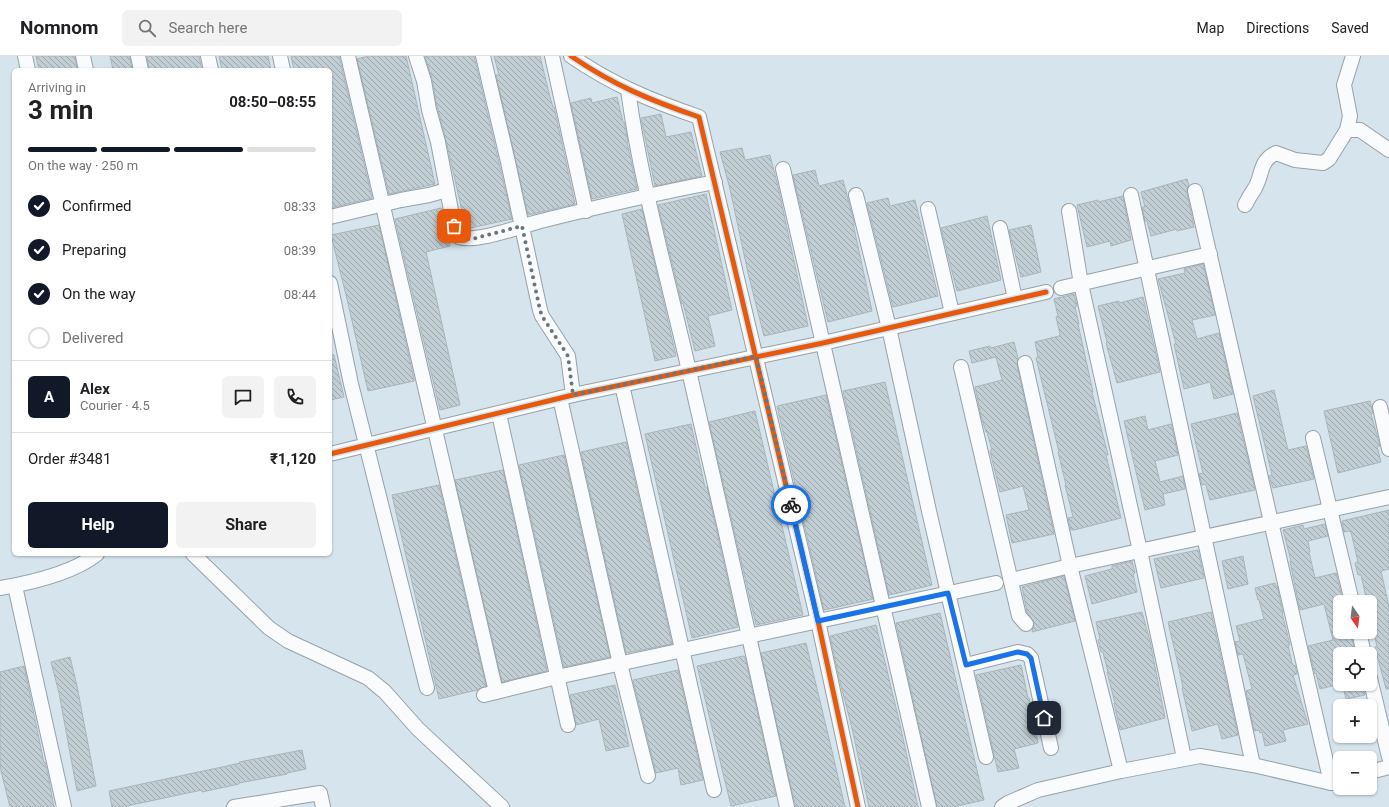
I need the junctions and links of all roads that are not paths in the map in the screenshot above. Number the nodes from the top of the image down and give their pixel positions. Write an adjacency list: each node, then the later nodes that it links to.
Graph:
1 (25, 56): 12 (street)
2 (83, 56): 13 (street)
3 (138, 56): 14 (street)
4 (208, 56): 15 (street)
5 (280, 56): 16 (street)
6 (348, 56): 27 (street)
7 (416, 56): 22 (street)
8 (483, 56): 33 (street)
9 (552, 56): 30 (street)
10 (571, 56): 17 (street)
11 (1353, 56): 18 (street)
12 (28, 68)
13 (86, 68)
14 (141, 68)
15 (211, 68)
16 (283, 68)
17 (628, 90): 21 (street); 26 (street)
18 (1347, 130): 19 (street); 28 (street)
19 (1389, 150)
20 (783, 169): 44 (street)
21 (715, 182): 26 (street); 45 (street)
22 (447, 190): 27 (street); 33 (street)
23 (1195, 191): 35 (street)
24 (856, 195): 43 (street)
25 (1131, 195): 36 (street)
26 (648, 196): 30 (street); 48 (street)
27 (382, 204): 32 (street); 53 (street)
28 (1244, 205)
29 (928, 209): 42 (street)
30 (586, 211): 33 (street)
31 (1069, 211): 37 (street)
32 (332, 216)
33 (522, 226): 50 (street)
34 (1000, 228): 41 (street)
35 (1210, 254): 36 (street); 60 (street)
36 (1146, 269): 37 (street); 61 (street)
37 (1081, 284): 38 (street); 62 (street)
38 (1061, 288)
39 (1046, 292): 41 (street)
40 (332, 293): 55 (street)
41 (1015, 299): 42 (street)
42 (952, 313): 43 (street)
43 (889, 328): 44 (street); 70 (street)
44 (823, 343): 45 (street); 72 (street)
45 (756, 356): 48 (street); 73 (street)
46 (1026, 363): 65 (street)
47 (961, 367): 66 (street)
48 (689, 372): 49 (street); 75 (street)
49 (622, 385): 50 (street); 76 (street)
50 (567, 397): 52 (street); 77 (street)
51 (1380, 407): 56 (street)
52 (499, 414): 53 (street); 79 (street)
53 (436, 429): 55 (street); 79 (street)
54 (1313, 438): 59 (street)
55 (366, 446): 57 (street); 80 (street)
56 (1389, 449)
57 (332, 454)
58 (1389, 497): 59 (street)
59 (1330, 509): 60 (street); 71 (street)
60 (1271, 522): 61 (street); 89 (street)
61 (1204, 537): 62 (street); 87 (street)
62 (1140, 550): 65 (street); 86 (street)
63 (95, 556): 68 (street)
64 (195, 556): 99 (street)
65 (1070, 566): 66 (street); 91 (street)
66 (1012, 580): 74 (street)
67 (996, 583): 70 (street)
68 (15, 586): 69 (street); 96 (street)
69 (0, 588)
70 (948, 593): 72 (street); 78 (street)
71 (1350, 595)
72 (883, 606): 73 (street); 102 (street)
73 (818, 621): 75 (street); 101 (street)
74 (1026, 624)
75 (748, 636): 76 (street); 100 (street)
76 (682, 651): 77 (street); 94 (street)
77 (620, 664): 79 (street); 92 (street)
78 (966, 665): 83 (street); 84 (street)
79 (557, 677): 82 (street)
80 (426, 688)
81 (1373, 691): 85 (street)
82 (568, 725)
83 (1051, 748)
84 (986, 757)
85 (1389, 757)
86 (1184, 758): 87 (street); 91 (street)
87 (1253, 765): 93 (street)
88 (1389, 767): 90 (street)
89 (1333, 770)
90 (1377, 770)
91 (1121, 771): 103 (street)
92 (648, 776)
93 (1333, 781)
94 (714, 790)
95 (253, 805): 97 (street); 98 (street)
96 (64, 807)
97 (234, 807)
98 (323, 807)
99 (502, 807)
100 (787, 807)
101 (858, 807)
102 (928, 807)
103 (1002, 807)

